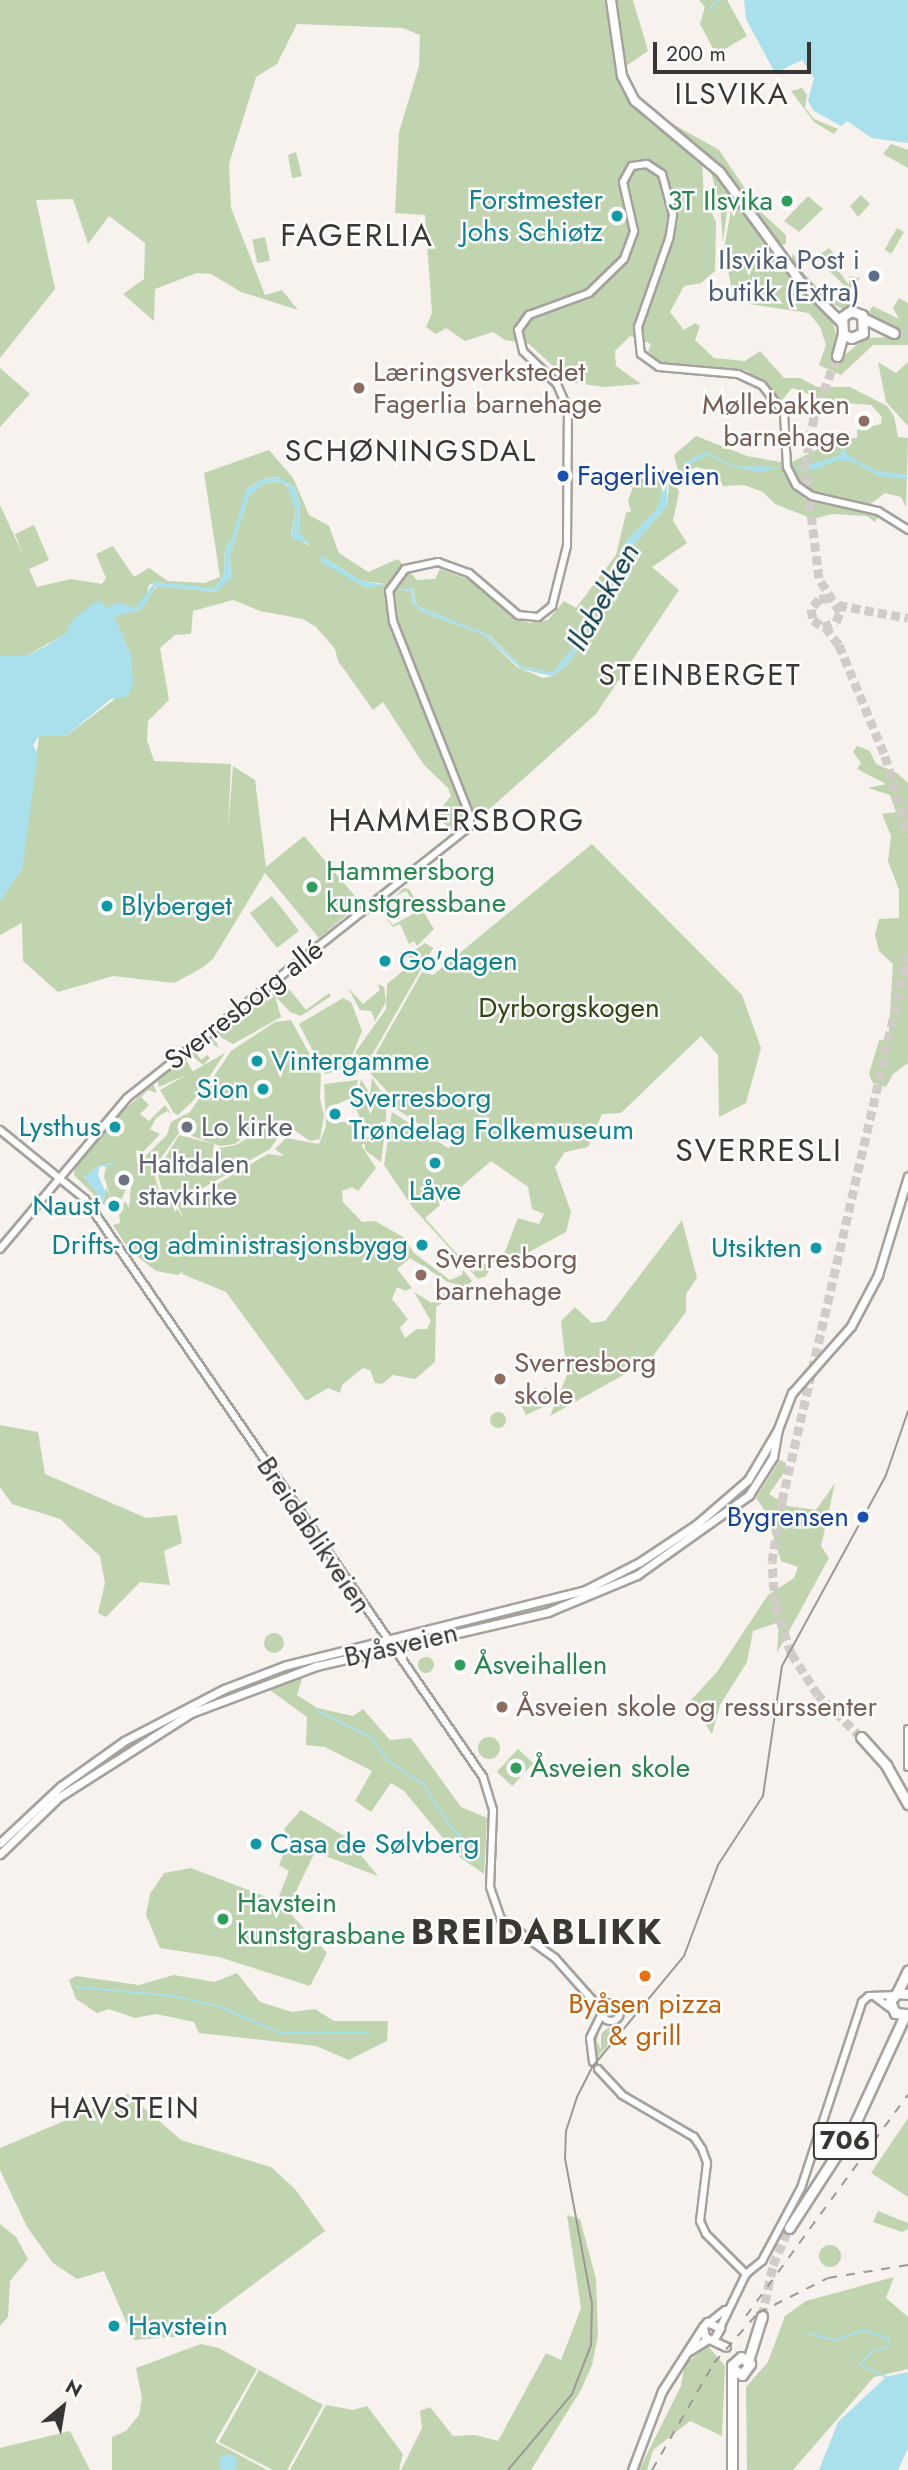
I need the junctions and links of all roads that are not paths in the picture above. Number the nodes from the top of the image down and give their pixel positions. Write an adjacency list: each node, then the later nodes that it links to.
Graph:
1 (611, 0): 2 (main road)
2 (827, 306): 3 (main road); 5 (main road)
3 (847, 313): 4 (highway); 5 (highway)
4 (865, 319): 6 (highway); 6 (highway)
5 (840, 321): 7 (highway)
6 (863, 333): 7 (highway)
7 (847, 336): 8 (highway)
8 (838, 354)
9 (908, 530): 11 (street, Sverresborg allé)
10 (0, 1130): 11 (street, Breidablikveien)
11 (61, 1176): 13 (street, Sverresborg allé); 14 (street, Breidablikveien)
12 (908, 1176): 14 (main road, Byåsveien)
13 (0, 1249)
14 (389, 1643): 19 (main road, Byåsveien); 20 (main road, Byåsveien); 25 (street, Breidablikveien)
15 (908, 1729): 17 (street)
16 (861, 1737): 18 (highway)
17 (908, 1767)
18 (908, 1804)
19 (0, 1843)
20 (0, 1854)
21 (908, 1970): 23 (highway, 706)
22 (908, 1993): 23 (highway)
23 (895, 1994): 24 (street); 27 (highway, 706)
24 (874, 1996): 27 (street); 36 (street)
25 (594, 1999): 26 (street, Breidablikveien); 28 (street, Breidablikveien)
26 (608, 2004): 28 (street); 30 (street)
27 (891, 2010): 29 (highway, 706); 32 (highway, 706)
28 (602, 2012): 30 (street); 31 (street)
29 (907, 2014): 32 (highway, 706)
30 (608, 2021): 31 (street)
31 (590, 2038): 33 (street)
32 (888, 2047): 35 (highway, 706)
33 (593, 2062)
34 (598, 2069): 36 (street)
35 (789, 2228)
36 (746, 2274): 37 (street)
37 (729, 2306): 39 (street); 41 (street)
38 (762, 2316): 43 (highway)
39 (711, 2321): 40 (main road); 41 (main road)
40 (703, 2327): 41 (main road); 42 (main road)
41 (715, 2335): 42 (main road); 43 (main road)
42 (685, 2354): 45 (main road)
43 (738, 2361): 44 (highway); 44 (highway)
44 (735, 2397): 46 (highway)
45 (632, 2470)
46 (732, 2470)

